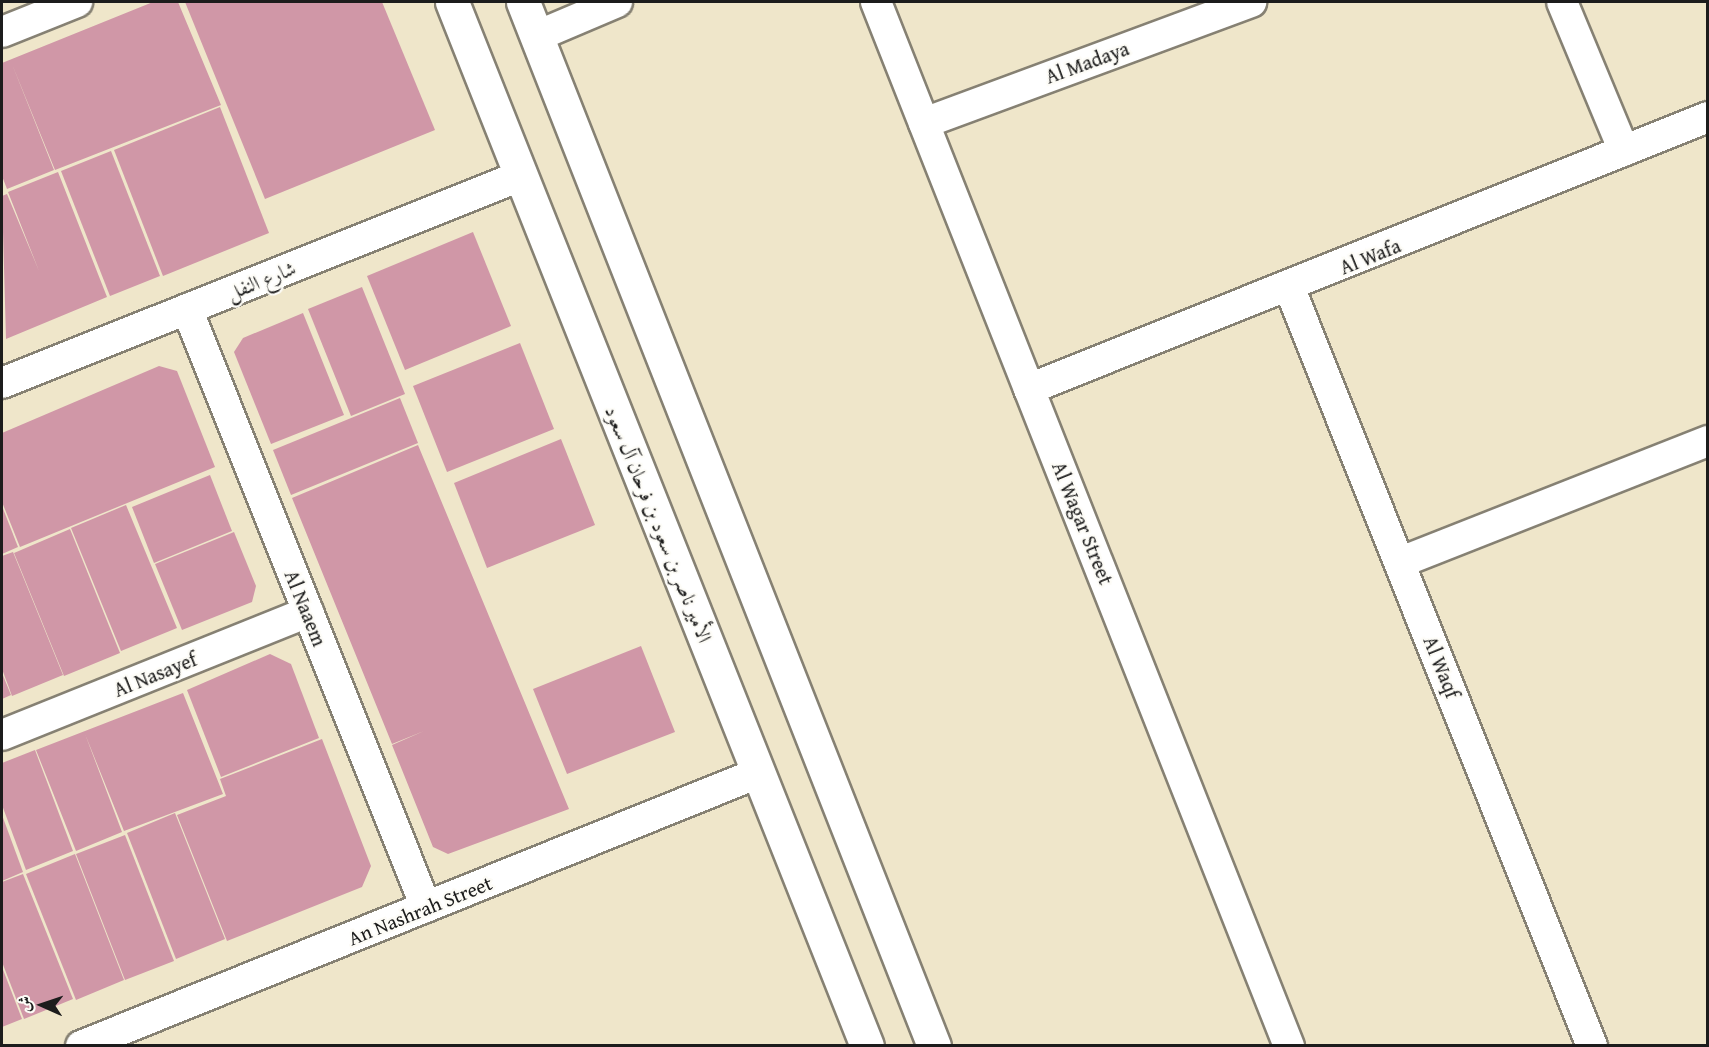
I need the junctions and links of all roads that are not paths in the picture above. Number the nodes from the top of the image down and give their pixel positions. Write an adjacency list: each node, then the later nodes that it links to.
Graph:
1 (452, 2): 14 (street, الأمير ناصر بن سعود بن فرحان آل سعود)
2 (523, 2): 10 (street)
3 (617, 2): 10 (street)
4 (876, 2): 12 (street, Al Wagar Street)
5 (1251, 2): 8 (street, Al Madaya)
6 (1562, 2): 13 (street)
7 (63, 4): 9 (street)
8 (1192, 12): 12 (street, Al Madaya)
9 (2, 32)
10 (537, 36): 27 (street)
11 (1707, 117): 13 (street, Al Wafa)
12 (924, 123): 18 (street, Al Wagar Street)
13 (1624, 151): 15 (street, Al Wafa)
14 (520, 176): 16 (street, شارع النفل); 23 (street, الأمير ناصر بن سعود بن فرحان آل سعود)
15 (1290, 289): 18 (street, Al Wafa); 20 (street, Al Waqf)
16 (187, 309): 17 (street, شارع النفل); 21 (street, Al Naaem)
17 (2, 383)
18 (1029, 389): 28 (street, Al Wagar Street)
19 (1707, 441): 20 (street)
20 (1401, 562): 29 (street, Al Waqf)
21 (308, 612): 22 (street, Al Nasayef); 24 (street, Al Naaem)
22 (2, 735)
23 (758, 773): 24 (street, An Nashrah Street); 26 (street, الأمير ناصر بن سعود بن فرحان آل سعود)
24 (426, 907): 25 (street, An Nashrah Street)
25 (81, 1046)
26 (867, 1046)
27 (934, 1046)
28 (1289, 1046)
29 (1592, 1046)

